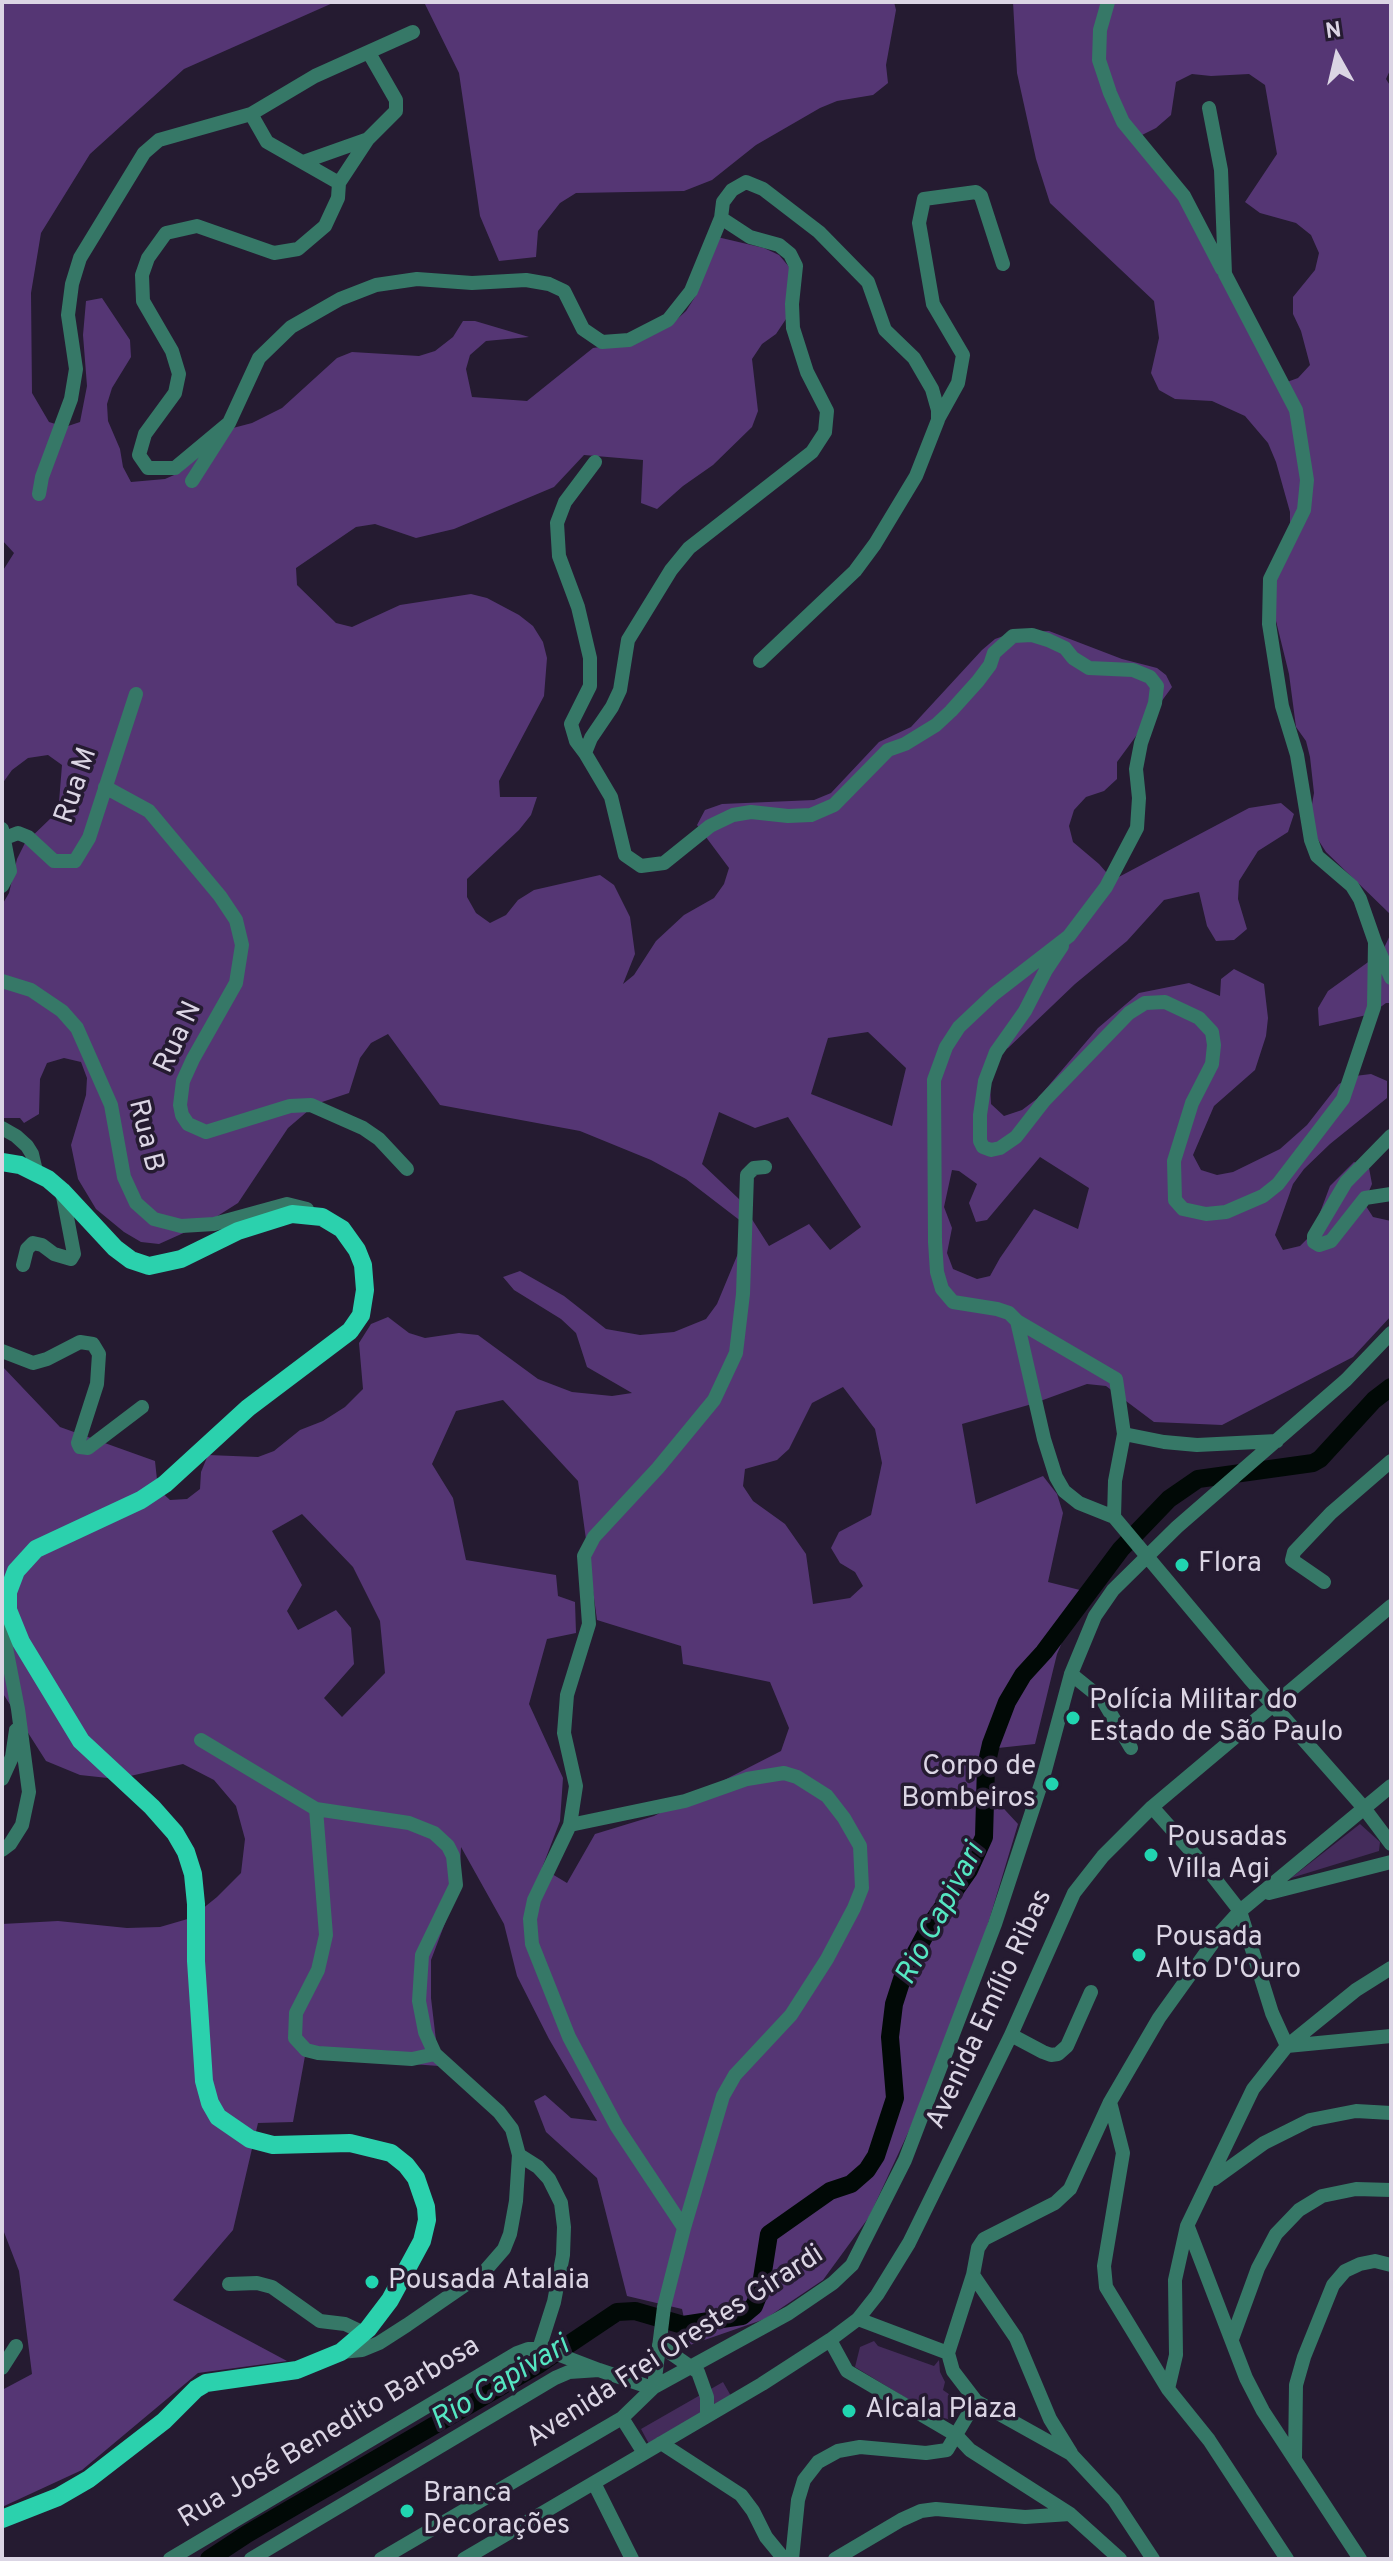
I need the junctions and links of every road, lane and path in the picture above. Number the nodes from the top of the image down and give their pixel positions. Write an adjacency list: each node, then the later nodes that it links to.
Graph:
1 (1108, 2): 11 (street)
2 (413, 32): 3 (street)
3 (369, 53): 5 (street); 6 (street)
4 (1209, 108): 11 (street)
5 (251, 114): 7 (street); 16 (street)
6 (368, 139): 7 (street); 8 (street)
7 (303, 162): 8 (street)
8 (339, 183): 13 (street)
9 (721, 218): 12 (street); 13 (street); 19 (street)
10 (1003, 264): 12 (street)
11 (1225, 274): 24 (street)
12 (938, 420): 17 (street)
13 (229, 423): 15 (street)
14 (595, 462): 19 (street)
15 (192, 481)
16 (39, 494)
17 (760, 661)
18 (136, 694): 20 (street, Rua M)
19 (585, 753): 23 (street)
20 (105, 787): 21 (street, Rua M); 31 (street, Rua N)
21 (3, 834): 22 (street)
22 (2, 886)
23 (1069, 936): 24 (street); 38 (street)
24 (1375, 942): 25 (street)
25 (1391, 978)
26 (2, 981): 35 (street, Rua B)
27 (2, 1128): 32 (street)
28 (1391, 1136): 34 (street)
29 (2, 1162): 32 (main road)
30 (765, 1167): 60 (street)
31 (407, 1169)
32 (36, 1171): 33 (main road)
33 (62, 1191): 35 (main road); 36 (street)
34 (1391, 1194)
35 (322, 1217): 49 (main road)
36 (23, 1265)
37 (1391, 1320): 39 (street)
38 (1017, 1321): 42 (street); 45 (street)
39 (1390, 1334): 43 (street, Avenida Frei Orestes Girardi)
40 (2, 1351): 41 (street)
41 (142, 1407)
42 (1124, 1434): 43 (street); 45 (street)
43 (1277, 1441): 46 (street, Avenida Frei Orestes Girardi)
44 (1391, 1461): 47 (street)
45 (1117, 1520): 46 (street)
46 (1144, 1553): 50 (street, Avenida Frei Orestes Girardi); 51 (street)
47 (1324, 1582)
48 (1391, 1606): 51 (street, Avenida Emílio Ribas)
49 (4, 1619): 52 (street); 83 (main road)
50 (1071, 1674): 54 (street); 91 (street, Avenida Frei Orestes Girardi)
51 (1273, 1704): 57 (street, Avenida Emílio Ribas); 58 (street)
52 (18, 1709): 55 (street); 62 (street)
53 (201, 1740): 59 (street)
54 (1131, 1748)
55 (2, 1779)
56 (1391, 1786): 58 (street)
57 (1152, 1807): 65 (street); 68 (street, Avenida Emílio Ribas)
58 (1364, 1808): 61 (street); 64 (street)
59 (316, 1809): 71 (street); 71 (street)
60 (570, 1825): 78 (street); 78 (street)
61 (1391, 1844)
62 (2, 1850)
63 (1391, 1862): 64 (street)
64 (1291, 1879): 65 (street)
65 (1240, 1911): 70 (street); 72 (street)
66 (1391, 1968): 70 (street)
67 (1091, 1992): 68 (street)
68 (1011, 2035): 82 (street, Avenida Emílio Ribas)
69 (1391, 2036): 70 (street)
70 (1287, 2046): 75 (street)
71 (435, 2054): 74 (street)
72 (1110, 2102): 80 (street); 95 (street)
73 (1391, 2113): 75 (street)
74 (519, 2155): 88 (street); 89 (street)
75 (1210, 2181): 77 (street)
76 (1391, 2190): 84 (street)
77 (1187, 2226): 84 (street); 95 (street)
78 (684, 2228): 86 (street)
79 (1391, 2265): 103 (street)
80 (973, 2275): 90 (street); 102 (street)
81 (229, 2284): 83 (street)
82 (858, 2319): 85 (street, Avenida Emílio Ribas); 90 (street)
83 (364, 2333): 89 (main road)
84 (1232, 2339): 103 (street)
85 (830, 2340): 97 (street, Avenida Emílio Ribas); 99 (street)
86 (659, 2345): 91 (street); 94 (street)
87 (16, 2346): 92 (street)
88 (542, 2349): 93 (street); 108 (street, Rua José Benedito Barbosa)
89 (341, 2352): 106 (main road)
90 (948, 2353): 96 (street)
91 (692, 2366): 94 (street, Avenida Frei Orestes Girardi); 97 (street)
92 (2, 2368)
93 (599, 2370): 94 (street); 109 (street)
94 (653, 2388): 98 (street, Avenida Frei Orestes Girardi)
95 (1168, 2389): 107 (street)
96 (976, 2401): 99 (street); 102 (street)
97 (707, 2416): 100 (street, Avenida Emílio Ribas)
98 (622, 2418): 101 (street); 110 (street, Avenida Frei Orestes Girardi)
99 (956, 2435): 105 (street); 114 (street)
100 (661, 2443): 101 (street, Avenida Emílio Ribas); 113 (street)
101 (644, 2453): 104 (street, Avenida Emílio Ribas)
102 (1071, 2454): 117 (street)
103 (1295, 2460): 118 (street)
104 (594, 2483): 111 (street, Avenida Emílio Ribas); 112 (street)
105 (1070, 2514): 115 (street); 116 (street)
106 (2, 2519)
107 (1286, 2558)
108 (170, 2559)
109 (251, 2559)
110 (381, 2559)
111 (464, 2559)
112 (632, 2559)
113 (784, 2559)
114 (792, 2559)
115 (835, 2559)
116 (1120, 2559)
117 (1153, 2559)
118 (1360, 2559)

